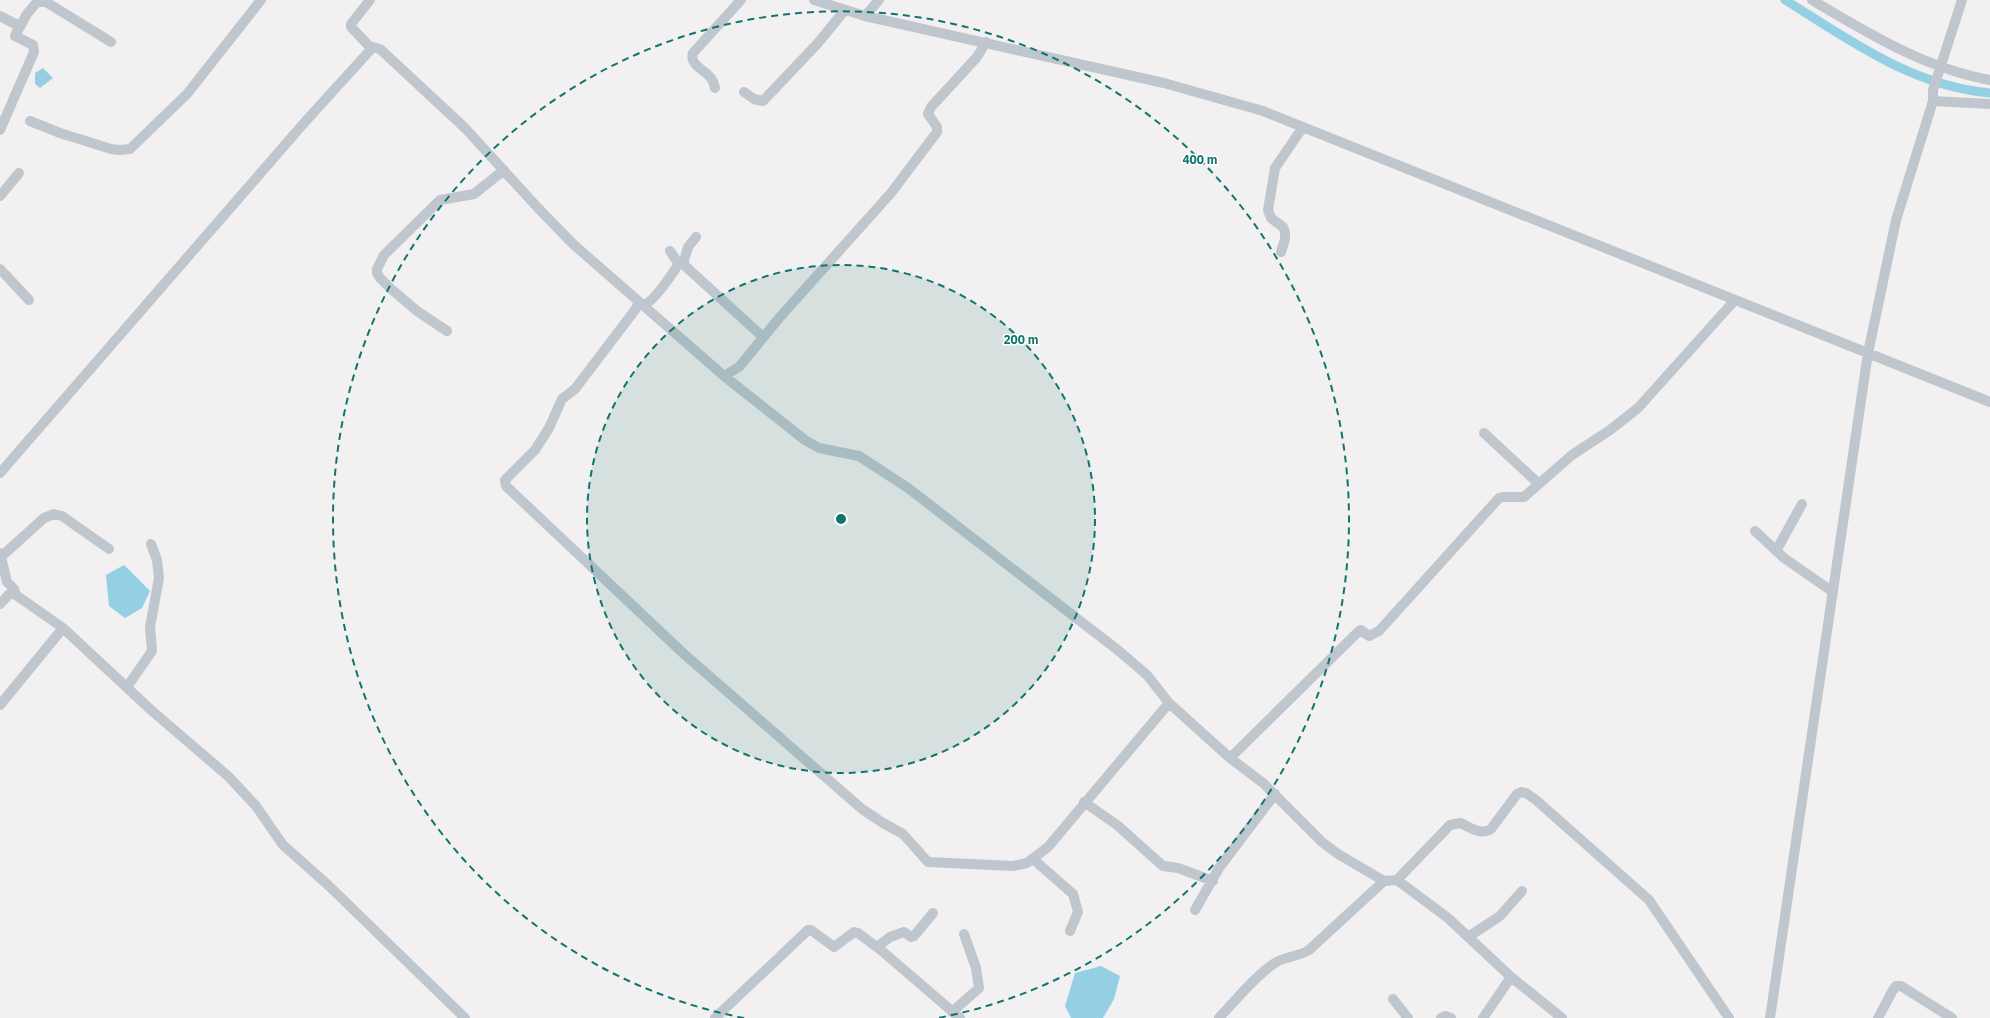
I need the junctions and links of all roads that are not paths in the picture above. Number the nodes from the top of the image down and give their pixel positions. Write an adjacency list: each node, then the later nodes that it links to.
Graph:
1 (262, 0): 21 (street)
2 (370, 0): 14 (street)
3 (741, 0): 17 (street)
4 (814, 0): 8 (street)
5 (879, 0): 10 (street)
6 (1812, 0): 15 (street)
7 (1961, 1): 15 (street)
8 (845, 10): 10 (street); 18 (street)
9 (0, 16): 11 (street)
10 (865, 16): 13 (street)
11 (15, 36): 12 (street); 23 (street)
12 (111, 42)
13 (986, 42): 22 (street); 35 (street)
14 (371, 48): 24 (street); 40 (street)
15 (1941, 67): 16 (street); 19 (street)
16 (1990, 80)
17 (715, 88)
18 (744, 92)
19 (1933, 95): 20 (street); 36 (street)
20 (1990, 104)
21 (30, 121)
22 (1303, 127): 29 (street); 32 (street)
23 (0, 130)
24 (504, 170): 33 (street); 34 (street)
25 (19, 173): 26 (street)
26 (0, 196)
27 (696, 237): 35 (street)
28 (670, 251): 33 (street)
29 (1281, 252)
30 (0, 269): 31 (street)
31 (29, 300)
32 (1735, 300): 36 (street); 41 (street)
33 (641, 303): 37 (street); 58 (street)
34 (447, 331)
35 (763, 337): 37 (street)
36 (1868, 353): 38 (street); 49 (street)
37 (724, 376): 53 (street)
38 (1990, 402)
39 (1484, 433): 41 (street)
40 (0, 473)
41 (1539, 484): 55 (street)
42 (1802, 504): 46 (street)
43 (1755, 531): 46 (street)
44 (151, 544): 52 (street)
45 (109, 549): 47 (street)
46 (1776, 551): 49 (street)
47 (1, 555): 48 (street)
48 (14, 589): 50 (street); 51 (street)
49 (1833, 592): 81 (street)
50 (0, 604)
51 (63, 628): 52 (street); 54 (street)
52 (127, 687): 72 (street)
53 (1169, 703): 55 (street); 57 (street)
54 (0, 705)
55 (1230, 758): 56 (street)
56 (1275, 794): 60 (street); 61 (street)
57 (1084, 802): 58 (street); 60 (street)
58 (1034, 859): 65 (street)
59 (1397, 880): 61 (street); 67 (street); 80 (street)
60 (1213, 881): 63 (street)
61 (1384, 881): 74 (street)
62 (1522, 890): 67 (street)
63 (1195, 910)
64 (933, 912): 68 (street)
65 (1070, 931)
66 (964, 934): 71 (street)
67 (1468, 937): 69 (street)
68 (877, 948): 71 (street); 73 (street)
69 (1511, 977): 78 (street); 79 (street)
70 (1393, 999): 75 (street)
71 (956, 1015)
72 (465, 1018)
73 (716, 1018)
74 (1219, 1018)
75 (1408, 1018)
76 (1441, 1018): 77 (street)
77 (1451, 1018)
78 (1483, 1018)
79 (1562, 1018)
80 (1729, 1018)
81 (1770, 1018)
82 (1878, 1018): 83 (street)
83 (1952, 1018)

